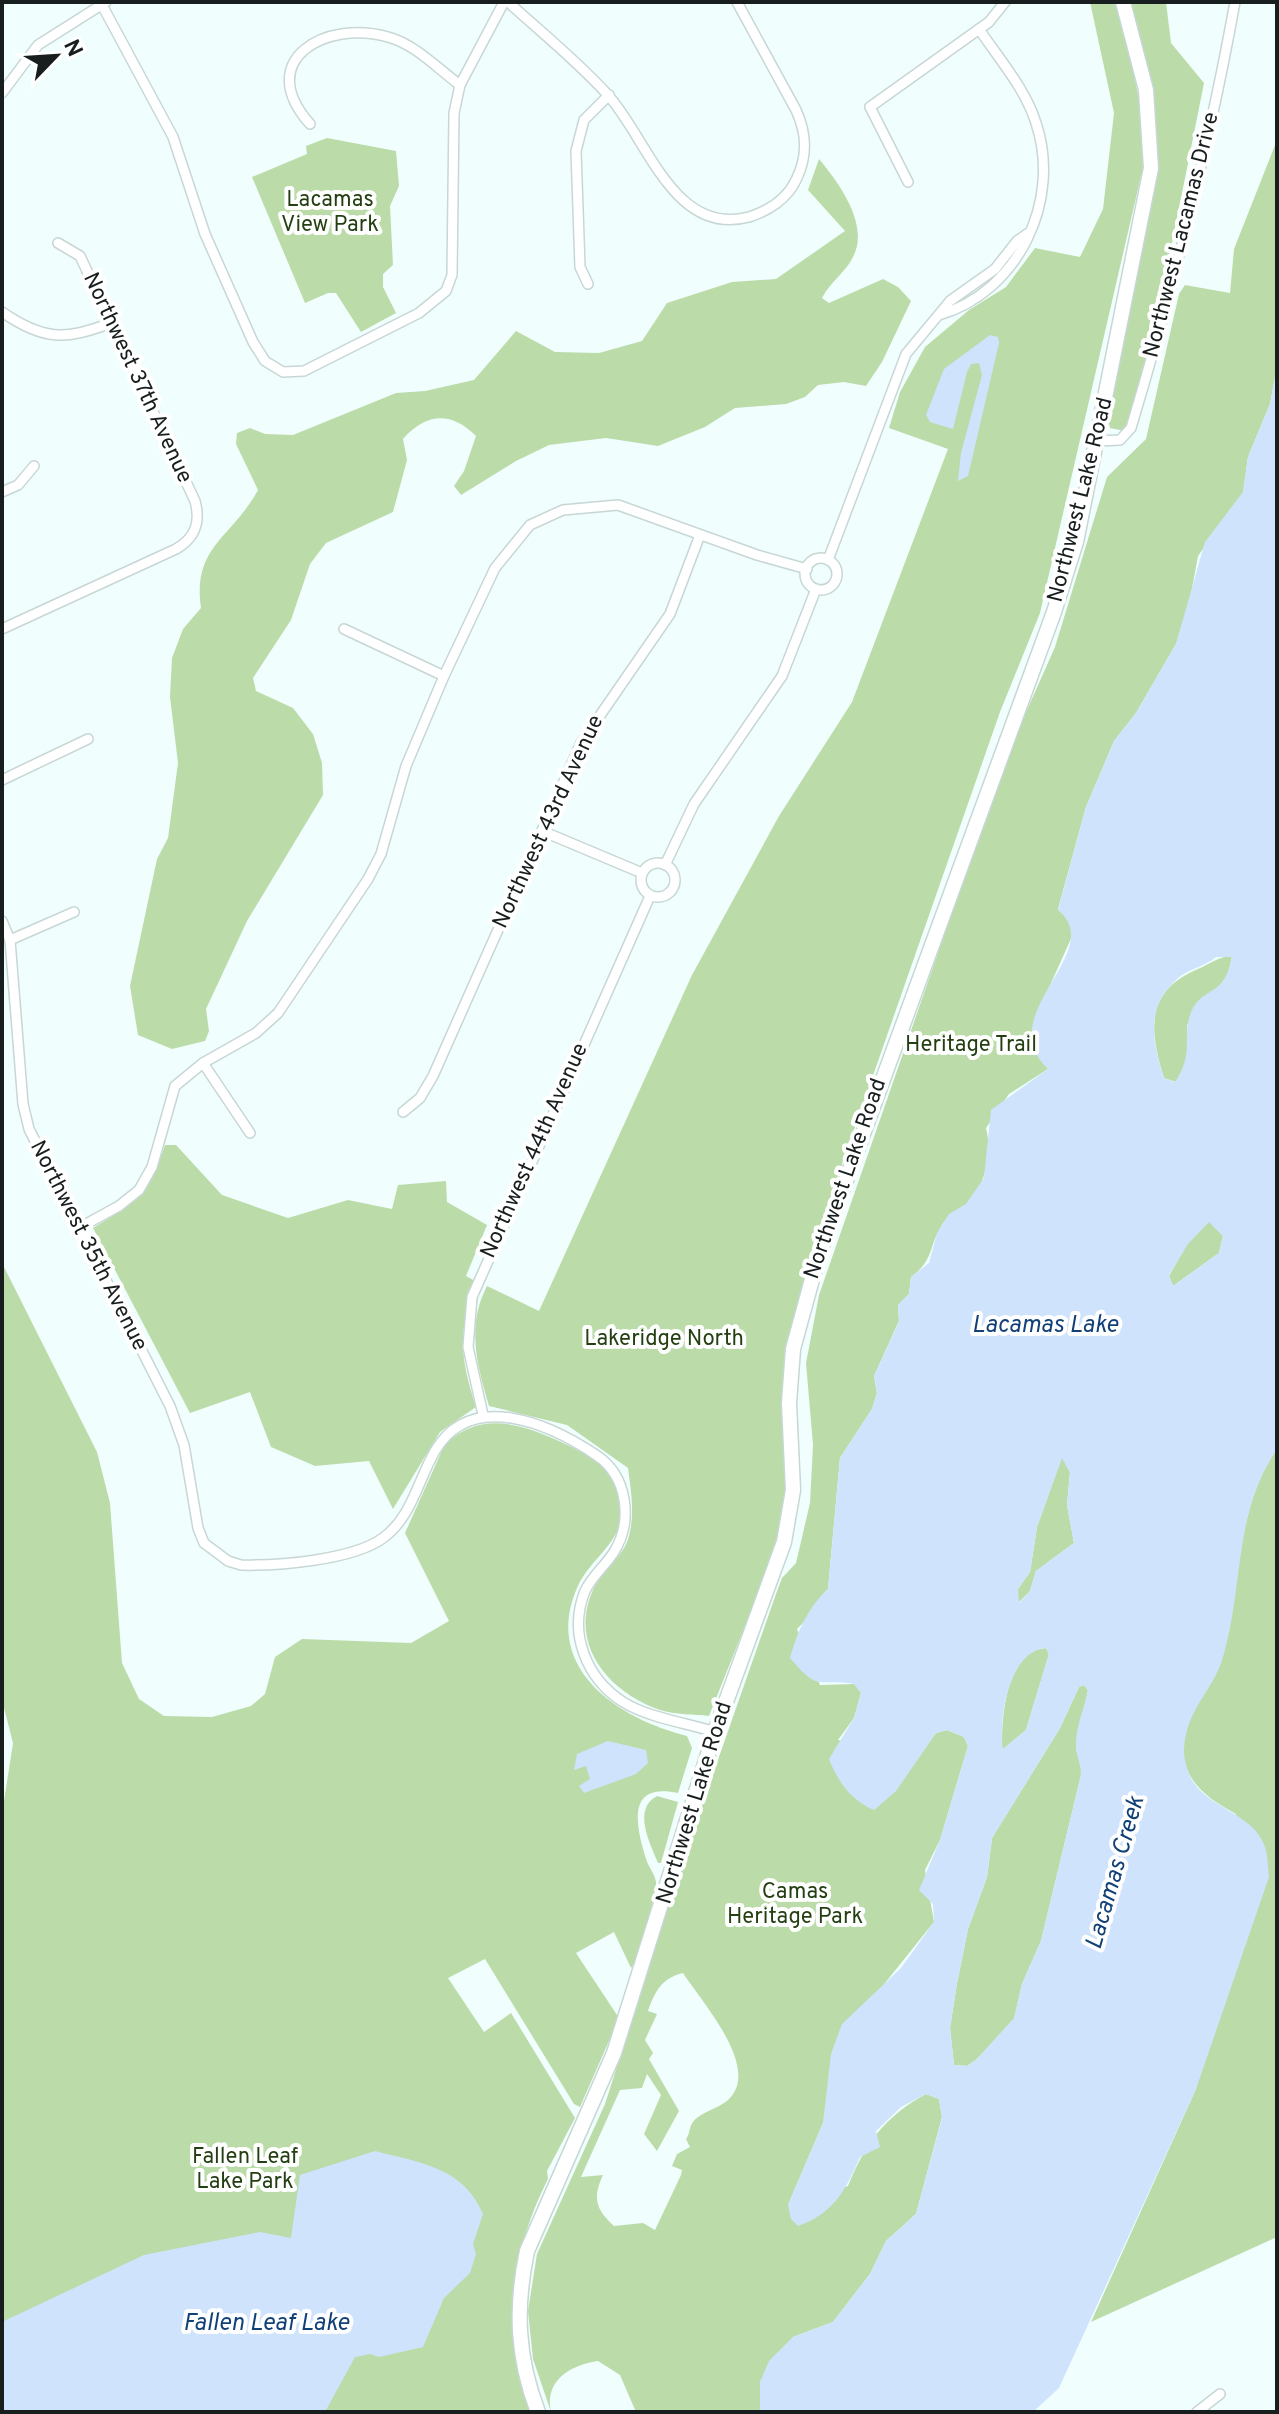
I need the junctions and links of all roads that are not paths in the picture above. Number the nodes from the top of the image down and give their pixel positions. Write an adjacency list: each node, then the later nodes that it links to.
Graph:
1 (506, 2): 8 (street); 10 (street)
2 (737, 2): 10 (street)
3 (1005, 2): 7 (street)
4 (1123, 2): 17 (main road, Northwest Lake Road)
5 (1235, 2): 17 (street, Northwest Lacamas Drive)
6 (104, 3): 8 (street); 9 (street)
7 (979, 29): 12 (street); 21 (street, Northwest 44th Avenue)
8 (460, 85): 11 (street)
9 (2, 93)
10 (609, 95): 14 (street)
11 (310, 124)
12 (908, 182)
13 (58, 243): 16 (street, Northwest 37th Avenue)
14 (588, 284)
15 (2, 312): 16 (street)
16 (111, 323): 24 (street, Northwest 37th Avenue)
17 (1097, 441): 41 (main road, Northwest Lake Road)
18 (34, 466): 19 (street)
19 (2, 492)
20 (700, 535): 22 (street); 26 (street); 29 (street, Northwest 43rd Avenue)
21 (828, 560): 22 (street); 23 (street, Northwest 44th Avenue)
22 (807, 569): 23 (street)
23 (816, 589): 30 (street, Northwest 44th Avenue)
24 (2, 629)
25 (344, 629): 26 (street)
26 (444, 676): 36 (street)
27 (88, 739): 28 (street)
28 (2, 780)
29 (542, 831): 31 (street); 37 (street, Northwest 43rd Avenue)
30 (665, 865): 31 (street); 32 (street, Northwest 44th Avenue)
31 (642, 873): 32 (street)
32 (650, 896): 40 (street, Northwest 44th Avenue)
33 (74, 912): 35 (street)
34 (2, 921): 35 (street, Northwest 35th Avenue)
35 (10, 940): 39 (street, Northwest 35th Avenue)
36 (203, 1063): 38 (street); 39 (street)
37 (403, 1112)
38 (250, 1133)
39 (77, 1229): 40 (street, Northwest 35th Avenue)
40 (483, 1415): 41 (street)
41 (715, 1732): 43 (main road, Northwest Lake Road)
42 (1220, 2394): 44 (street)
43 (538, 2412)
44 (1197, 2412)

